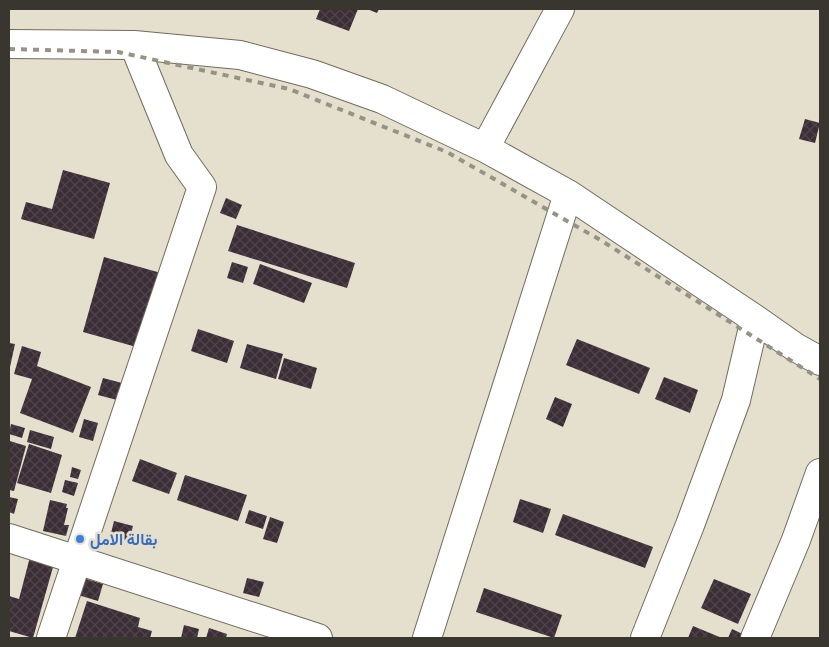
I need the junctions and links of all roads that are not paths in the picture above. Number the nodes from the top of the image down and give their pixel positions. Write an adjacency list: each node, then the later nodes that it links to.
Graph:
1 (560, 9): 4 (street)
2 (9, 44): 3 (street)
3 (134, 45): 4 (street); 10 (street)
4 (485, 148): 5 (street)
5 (568, 194): 6 (street); 13 (street)
6 (755, 318): 7 (street); 14 (street)
7 (820, 361)
8 (820, 473): 15 (street)
9 (9, 538): 10 (street)
10 (78, 560): 11 (street); 12 (street)
11 (51, 638)
12 (318, 638)
13 (427, 638)
14 (645, 638)
15 (755, 638)

